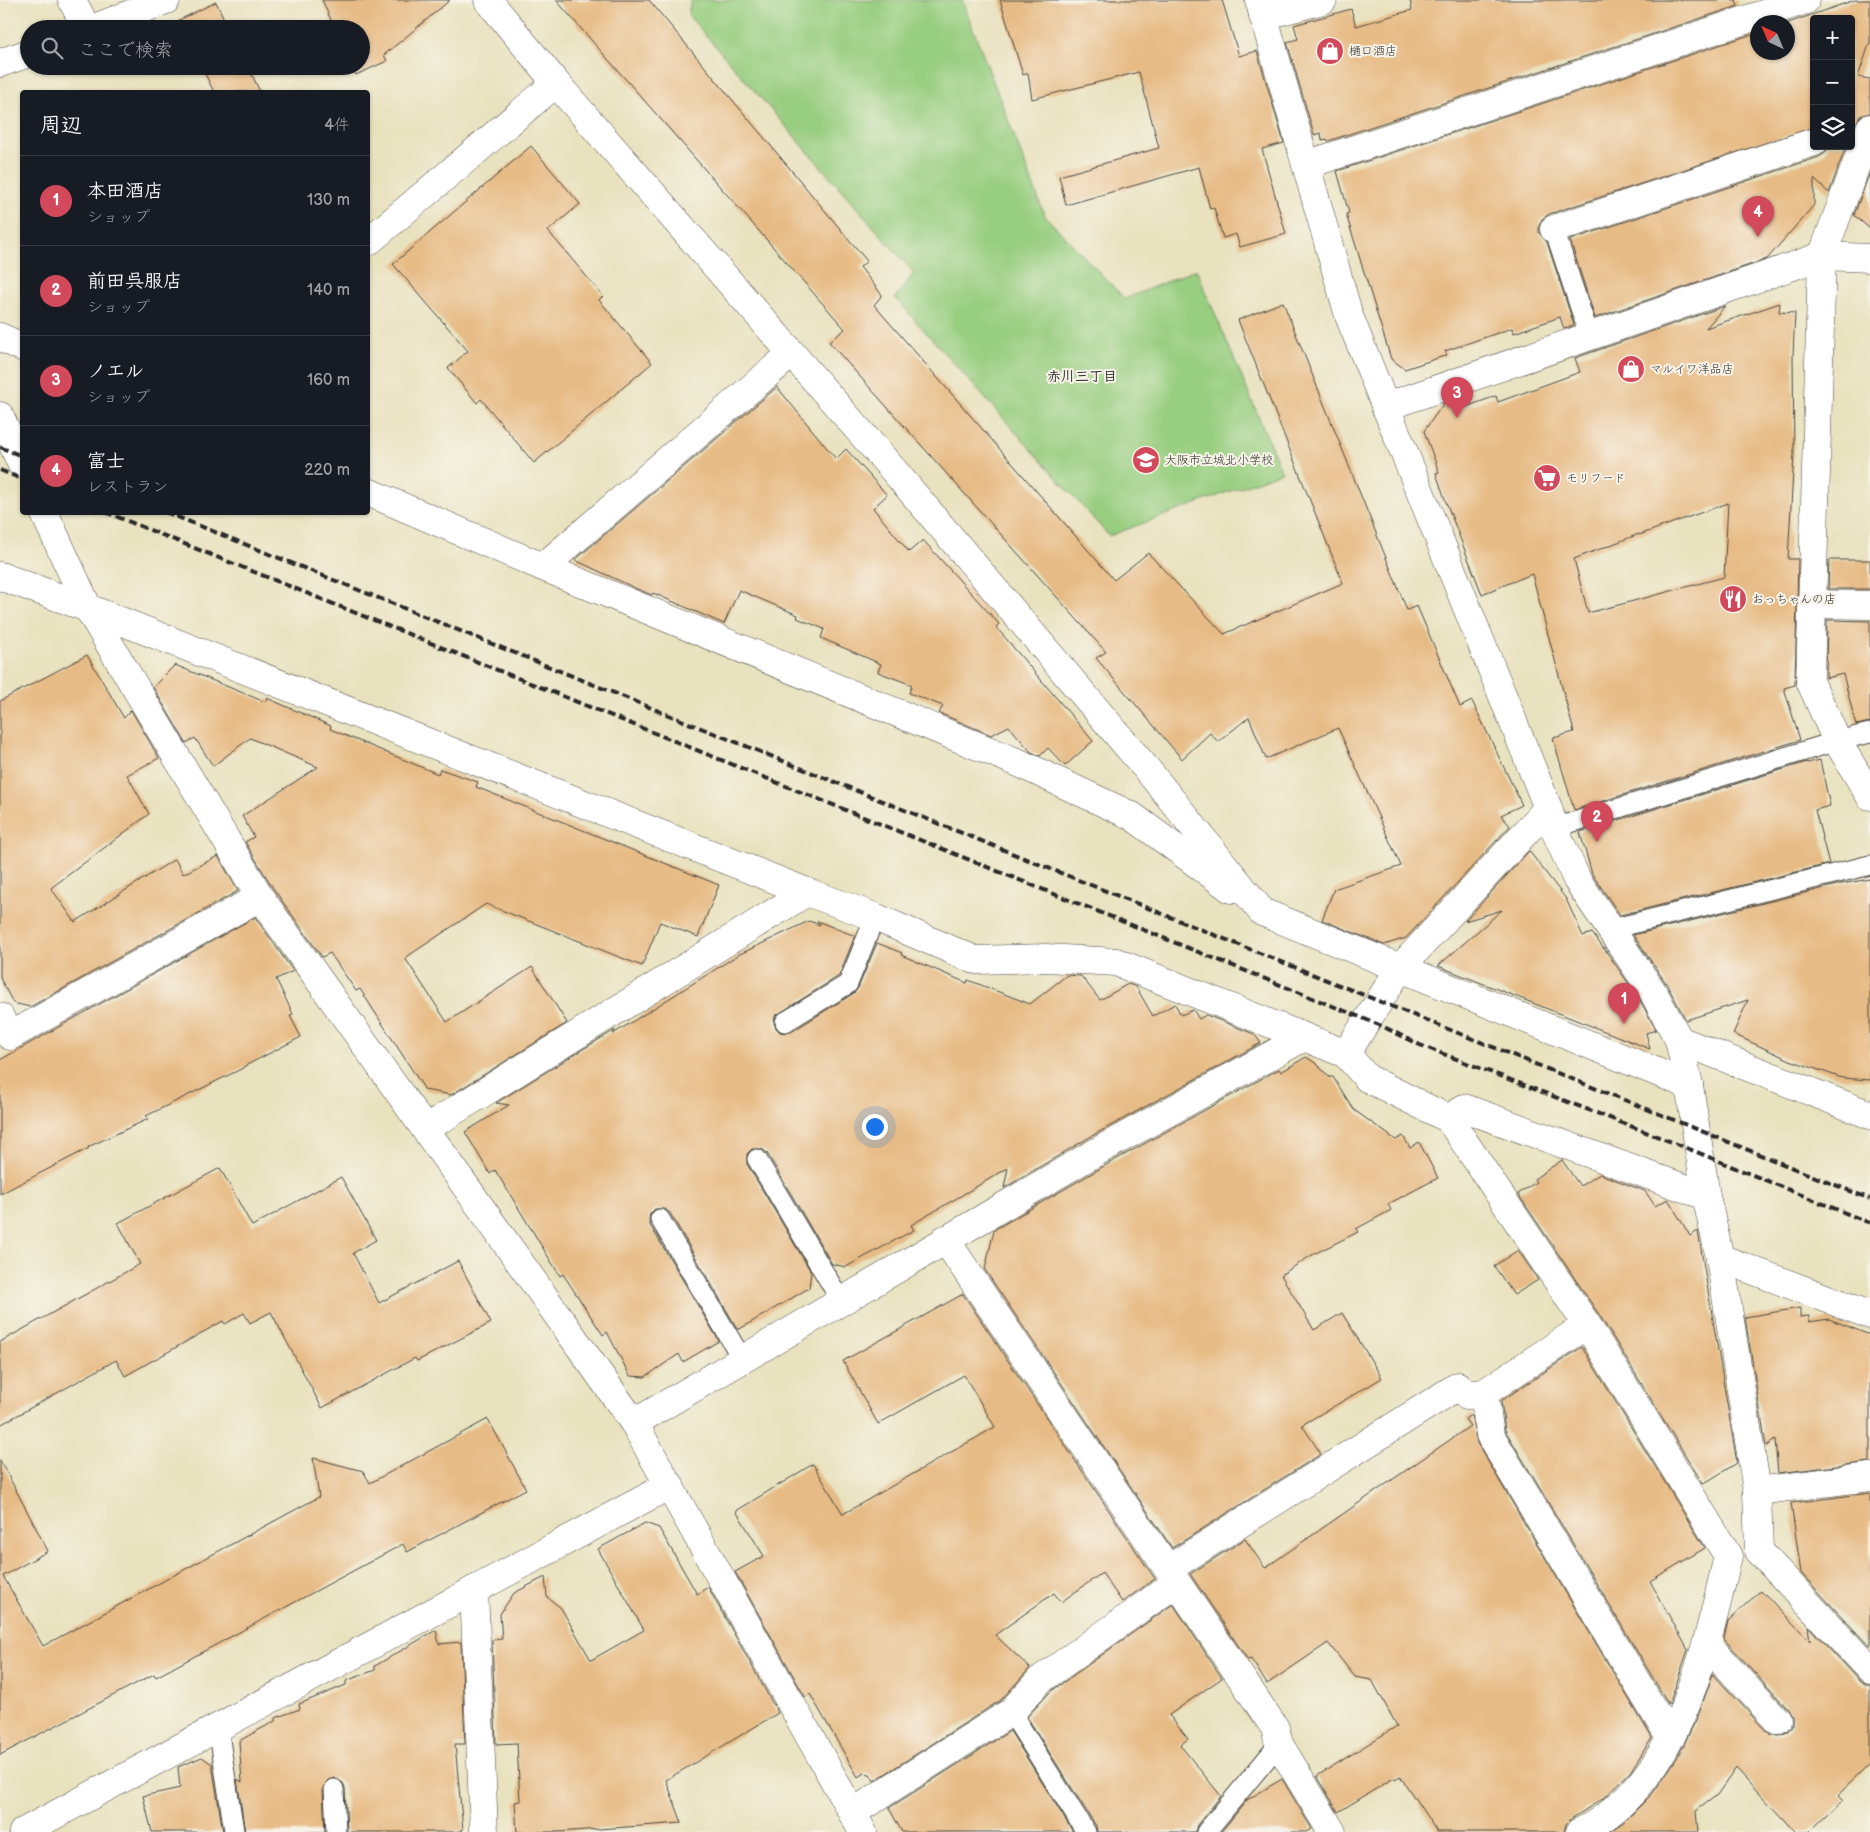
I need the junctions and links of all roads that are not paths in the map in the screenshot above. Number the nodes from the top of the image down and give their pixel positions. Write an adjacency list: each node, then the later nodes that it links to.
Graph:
1 (72, 0): 7 (street)
2 (166, 0): 8 (street)
3 (488, 0): 11 (street)
4 (1323, 0): 6 (street)
5 (1806, 0): 16 (street)
6 (1261, 8): 16 (street)
7 (82, 20)
8 (115, 20)
9 (20, 56): 10 (street)
10 (0, 63)
11 (556, 83): 18 (street); 24 (street)
12 (1870, 124): 14 (street)
13 (1870, 128): 19 (street)
14 (1855, 129)
15 (1810, 143): 17 (street)
16 (1306, 165): 25 (street)
17 (1554, 229): 21 (lane)
18 (370, 240)
19 (1822, 256): 20 (street); 21 (street); 32 (street)
20 (1870, 258)
21 (1588, 335): 25 (street)
22 (0, 337): 23 (street)
23 (20, 346)
24 (791, 354): 30 (street); 42 (street)
25 (1385, 407): 38 (street)
26 (0, 416): 27 (street)
27 (20, 461)
28 (370, 493): 30 (street)
29 (45, 515): 34 (street)
30 (543, 567): 42 (street)
31 (0, 576): 34 (street)
32 (1812, 604): 33 (street); 36 (street)
33 (1870, 605)
34 (88, 608): 40 (street); 41 (street)
35 (1870, 733): 36 (lane)
36 (1837, 741): 37 (street); 38 (lane)
37 (1870, 796)
38 (1551, 818): 44 (street); 45 (street)
39 (1870, 865): 44 (lane)
40 (807, 892): 43 (street); 54 (street)
41 (260, 897): 46 (street); 54 (street)
42 (1262, 912): 45 (street)
43 (875, 917): 47 (lane); 48 (street)
44 (1611, 929): 49 (street)
45 (1400, 968): 50 (street); 51 (street)
46 (0, 1017)
47 (785, 1022)
48 (1304, 1037): 50 (street); 58 (street)
49 (1679, 1040): 51 (street); 52 (street)
50 (1346, 1054): 53 (street)
51 (1689, 1085): 56 (street)
52 (1870, 1116)
53 (1449, 1118): 56 (street); 62 (street)
54 (425, 1129): 65 (street)
55 (758, 1159): 60 (lane)
56 (1706, 1196): 59 (street)
57 (660, 1219): 63 (lane)
58 (945, 1239): 60 (street); 71 (street)
59 (1720, 1258): 61 (street); 68 (street)
60 (841, 1301): 63 (street)
61 (1870, 1315)
62 (1587, 1325): 64 (street); 70 (street)
63 (742, 1360): 65 (street)
64 (1484, 1393): 71 (street); 78 (street)
65 (634, 1423): 67 (street)
66 (1870, 1477): 68 (street)
67 (670, 1485): 72 (street); 81 (street)
68 (1757, 1490): 69 (street)
69 (1760, 1551): 70 (street); 74 (street)
70 (1728, 1556): 73 (street)
71 (1172, 1576): 75 (street); 79 (street)
72 (474, 1590): 77 (street); 85 (street)
73 (1707, 1644): 76 (street); 78 (street)
74 (1870, 1670)
75 (1010, 1712): 81 (street); 86 (lane)
76 (1777, 1720)
77 (218, 1727): 82 (lane); 83 (street)
78 (1670, 1738): 89 (street)
79 (1279, 1744): 87 (lane); 88 (street)
80 (334, 1789): 84 (lane)
81 (858, 1822)
82 (234, 1831)
83 (22, 1832)
84 (336, 1832)
85 (484, 1832)
86 (1086, 1832)
87 (1206, 1832)
88 (1332, 1832)
89 (1580, 1832)

